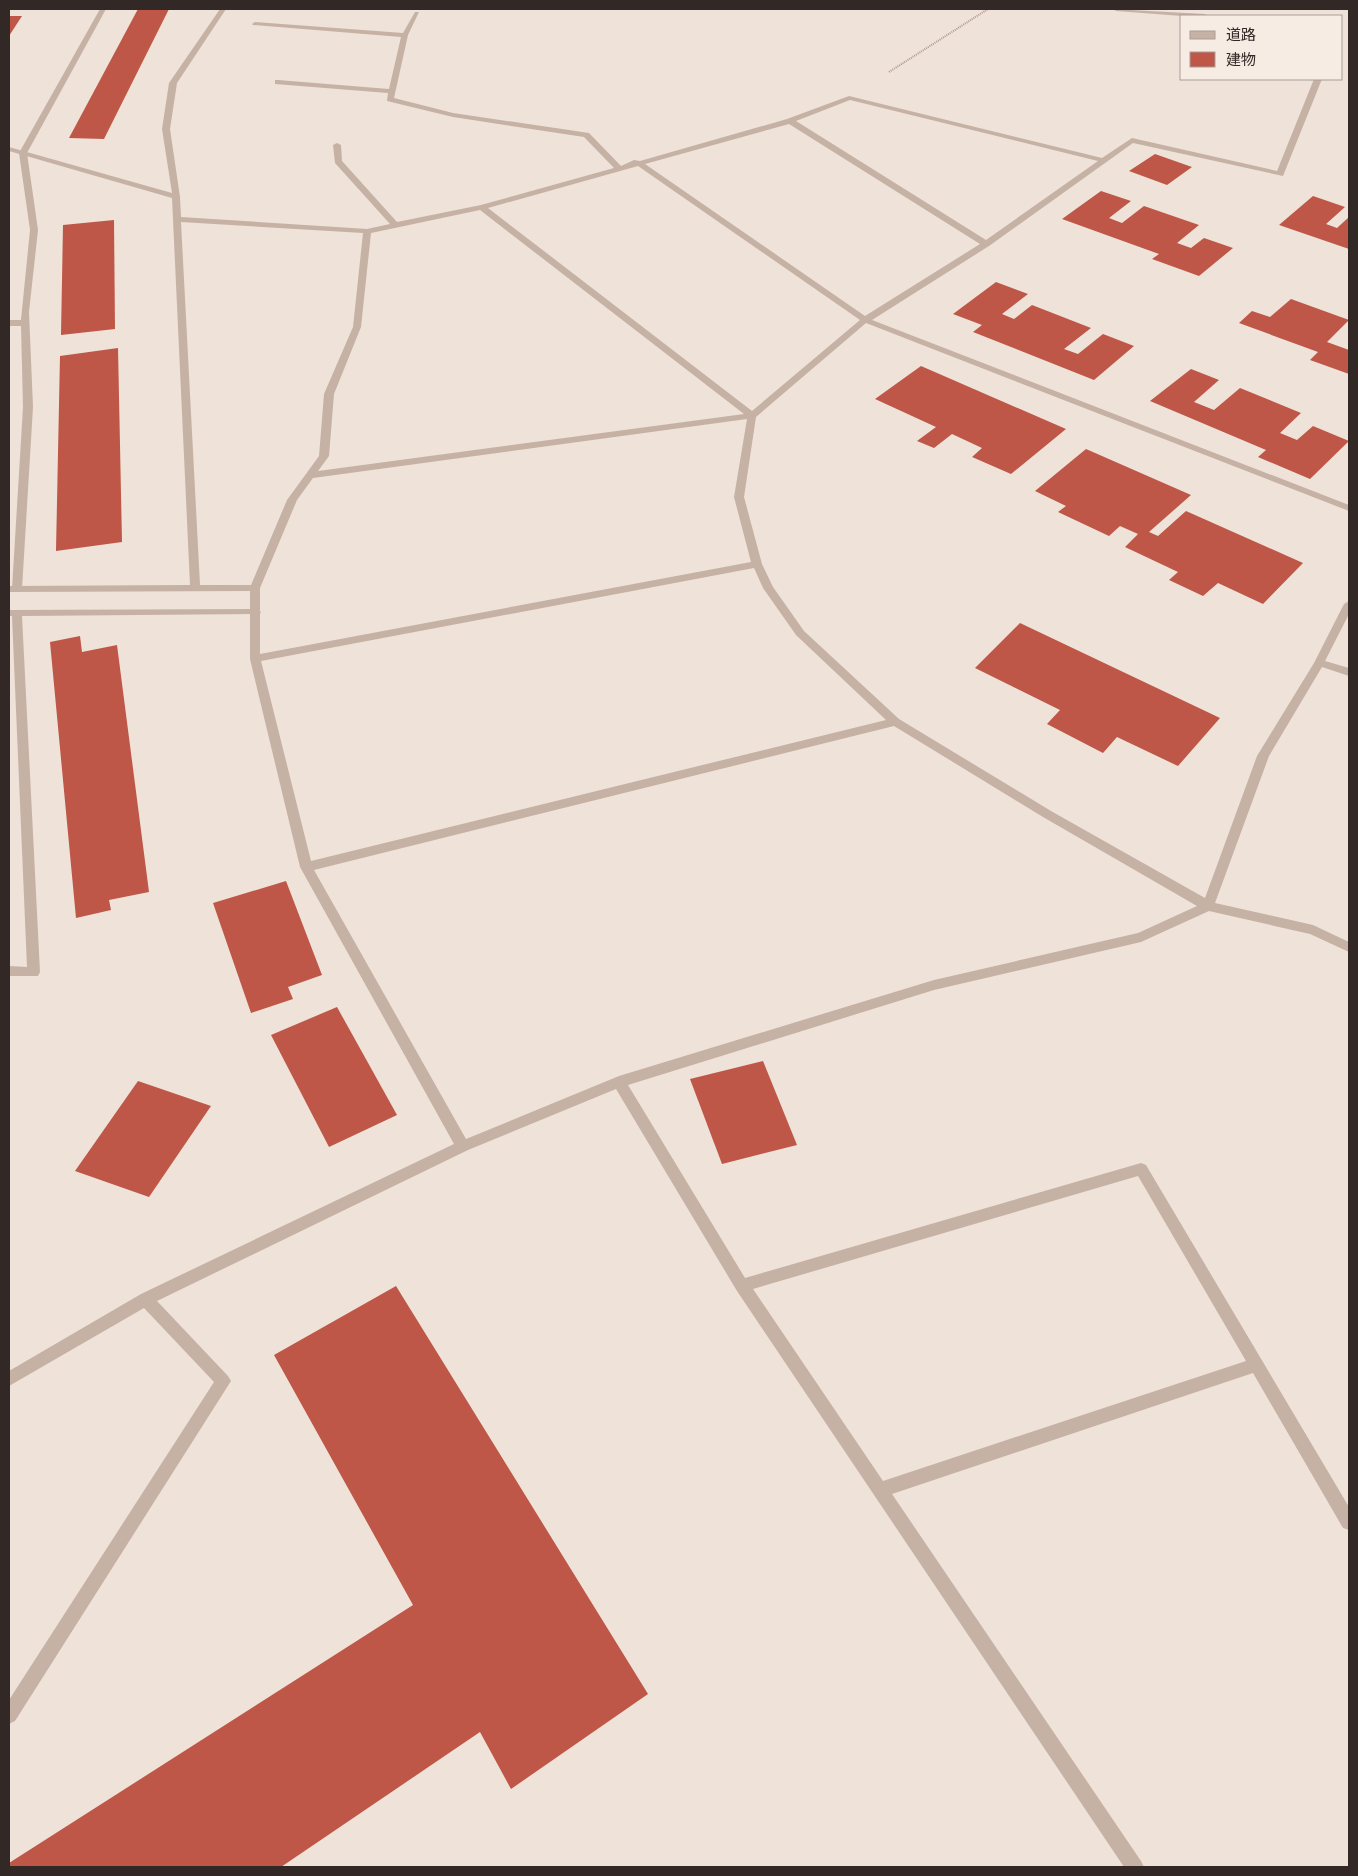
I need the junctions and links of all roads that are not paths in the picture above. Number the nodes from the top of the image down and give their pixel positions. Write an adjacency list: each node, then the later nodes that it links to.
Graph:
1 (103, 9): 14 (street)
2 (223, 9): 18 (street)
3 (1116, 9): 5 (street)
4 (417, 14): 7 (street)
5 (1192, 15)
6 (254, 24): 7 (street)
7 (405, 35): 10 (street)
8 (1318, 80): 15 (street)
9 (278, 82): 10 (street)
10 (392, 91): 17 (street)
11 (790, 121): 15 (street); 16 (street); 23 (street)
12 (337, 145): 21 (street)
13 (9, 149): 14 (street)
14 (23, 153): 18 (street); 26 (street)
15 (1103, 160): 23 (street)
16 (637, 162): 17 (street); 24 (street)
17 (619, 168): 19 (street)
18 (176, 197): 20 (street)
19 (482, 207): 21 (street); 27 (street)
20 (177, 219): 22 (street); 33 (street)
21 (395, 225): 22 (street)
22 (367, 231): 28 (street)
23 (986, 244): 24 (street)
24 (864, 320): 27 (street); 29 (street)
25 (9, 323): 26 (street)
26 (26, 323): 32 (street)
27 (752, 416): 28 (street); 30 (street)
28 (310, 475): 31 (street)
29 (1349, 508)
30 (757, 564): 37 (street); 40 (street)
31 (255, 588): 33 (street); 35 (street)
32 (13, 589): 33 (street)
33 (195, 589)
34 (1349, 604): 38 (street)
35 (256, 612): 36 (street); 37 (street)
36 (13, 613): 44 (street)
37 (255, 660): 41 (street)
38 (1319, 663): 39 (street); 42 (street)
39 (1349, 672)
40 (895, 722): 41 (street); 42 (street)
41 (306, 867): 46 (street)
42 (1208, 906): 43 (street); 45 (street)
43 (1349, 947)
44 (9, 971)
45 (619, 1082): 46 (street); 47 (street)
46 (463, 1146): 48 (street)
47 (742, 1286): 49 (street); 51 (street)
48 (146, 1299): 50 (street); 53 (street)
49 (1256, 1365): 51 (street); 52 (street)
50 (9, 1379)
51 (880, 1490): 54 (street)
52 (1349, 1522)
53 (9, 1716)
54 (1134, 1867)

